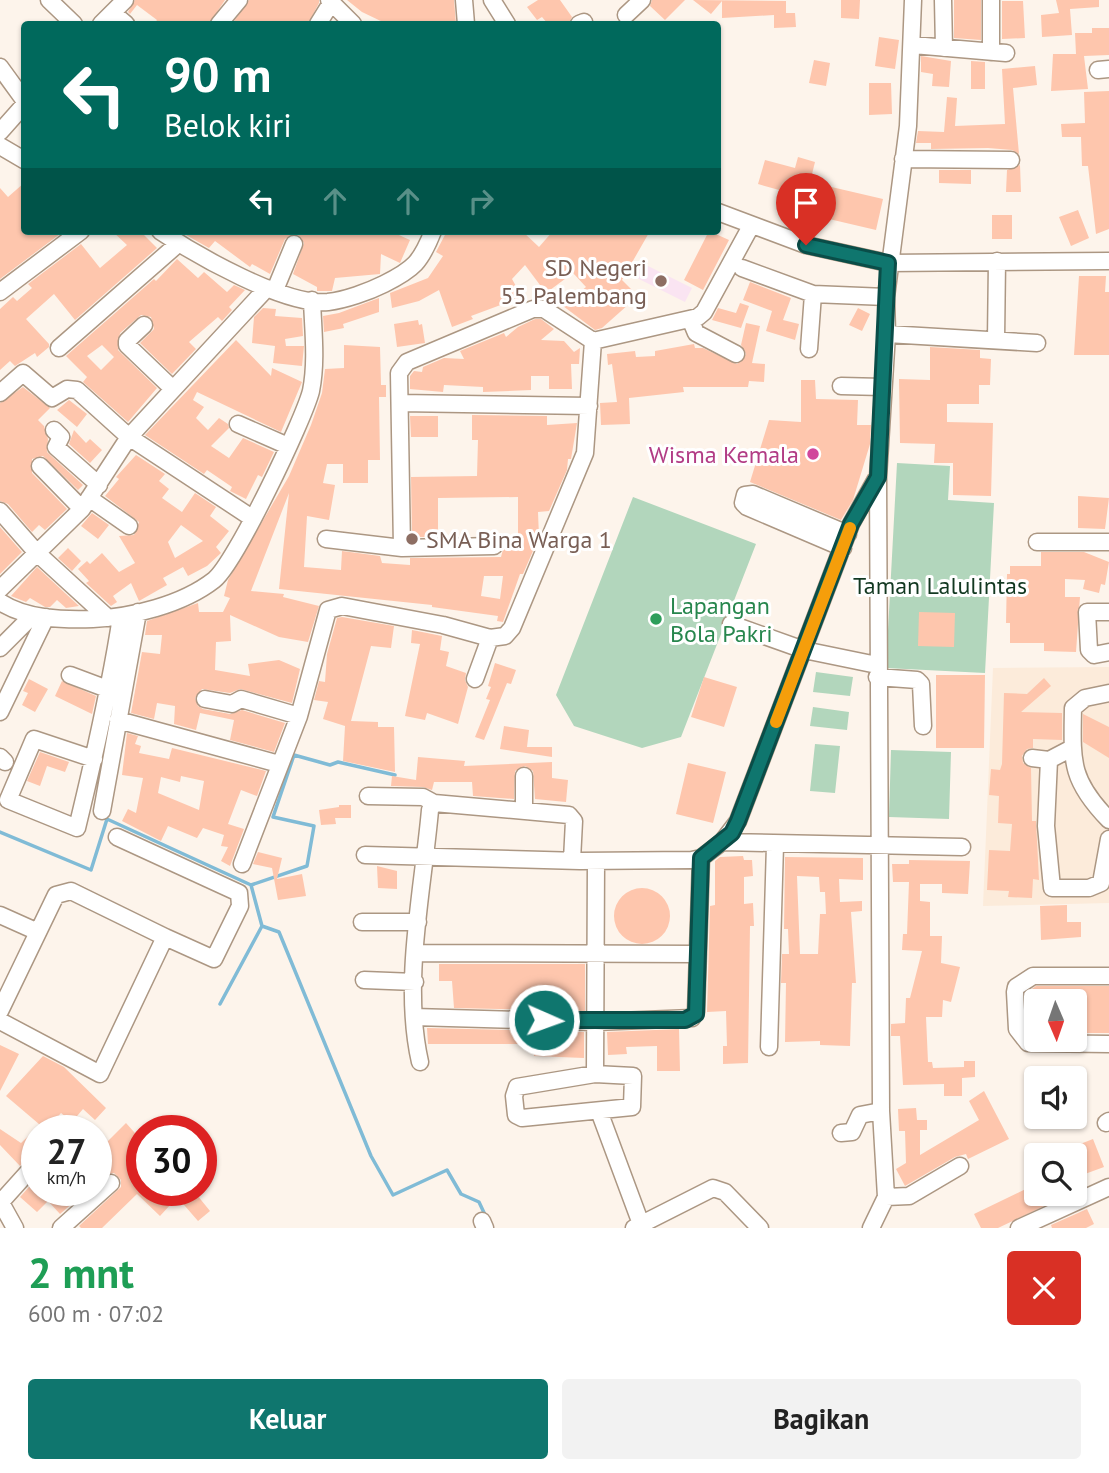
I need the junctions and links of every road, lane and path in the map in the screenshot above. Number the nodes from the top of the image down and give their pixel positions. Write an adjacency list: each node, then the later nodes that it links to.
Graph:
1 (49, 0): 13 (street)
2 (125, 0): 12 (street)
3 (239, 0): 14 (street)
4 (464, 0): 17 (street)
5 (492, 0): 18 (street)
6 (642, 0): 11 (street)
7 (913, 0): 19 (street)
8 (943, 0): 20 (street)
9 (990, 0): 20 (street)
10 (330, 1): 15 (street); 16 (street)
11 (626, 15)
12 (107, 19)
13 (71, 21)
14 (222, 21)
15 (320, 21)
16 (350, 21)
17 (466, 21)
18 (505, 21)
19 (913, 46): 20 (street); 27 (street)
20 (944, 48)
21 (0, 66): 22 (street)
22 (21, 96)
23 (21, 108): 24 (street)
24 (0, 132)
25 (2, 152): 26 (street)
26 (21, 159)
27 (903, 159): 28 (street); 38 (street)
28 (1011, 160)
29 (721, 213): 30 (street)
30 (751, 226): 38 (street); 45 (street)
31 (76, 235): 41 (street)
32 (166, 235): 34 (street)
33 (431, 235): 44 (street)
34 (179, 243): 40 (street); 51 (street)
35 (294, 244): 40 (street)
36 (997, 261): 37 (street); 38 (street); 48 (street)
37 (1109, 261)
38 (888, 263): 43 (street)
39 (742, 268): 42 (street)
40 (271, 289): 44 (street); 56 (street)
41 (0, 292)
42 (813, 294): 43 (street); 52 (street)
43 (886, 297): 47 (street)
44 (312, 300): 63 (street)
45 (691, 321): 49 (street); 53 (street)
46 (144, 325): 56 (street)
47 (887, 334): 48 (street); 55 (street)
48 (996, 340): 50 (street)
49 (593, 341): 58 (street); 59 (street)
50 (1037, 343)
51 (59, 348)
52 (809, 349)
53 (736, 354)
54 (841, 386): 55 (street)
55 (883, 387): 65 (street)
56 (173, 389): 62 (street)
57 (0, 393): 62 (street)
58 (400, 402): 59 (street); 75 (street)
59 (589, 406): 84 (street)
60 (238, 424): 63 (street)
61 (54, 430): 66 (street)
62 (129, 436): 66 (street); 68 (street)
63 (288, 446): 68 (street)
64 (40, 466): 66 (street)
65 (878, 477): 71 (street); 88 (street)
66 (90, 497): 69 (street); 76 (street)
67 (0, 512): 76 (street)
68 (252, 518): 79 (street)
69 (128, 526)
70 (326, 539): 75 (street)
71 (845, 541): 71 (street); 86 (street)
72 (1109, 541): 73 (street)
73 (1037, 542)
74 (494, 546): 75 (street)
75 (402, 548)
76 (37, 553): 77 (street); 82 (street)
77 (0, 589)
78 (0, 602): 81 (street)
79 (138, 612): 82 (street); 96 (street)
80 (1109, 612): 87 (street)
81 (40, 616): 82 (street); 85 (street); 94 (street)
82 (114, 618): 91 (street)
83 (732, 624): 86 (street)
84 (490, 638): 90 (street); 95 (street)
85 (0, 648)
86 (804, 650): 88 (street); 109 (street)
87 (1109, 652)
88 (877, 671): 97 (street); 111 (street)
89 (70, 675): 91 (street)
90 (475, 679)
91 (110, 690): 99 (street)
92 (1109, 693): 98 (street)
93 (205, 699): 95 (street)
94 (2, 704)
95 (299, 716): 100 (street)
96 (118, 720): 100 (street); 105 (street)
97 (923, 726)
98 (1072, 748): 106 (street); 108 (street)
99 (94, 759): 99 (street)
100 (279, 764): 118 (street)
101 (524, 776): 104 (street)
102 (368, 796): 103 (street)
103 (434, 803): 104 (street); 114 (street)
104 (524, 810): 116 (street)
105 (102, 811)
106 (1109, 820)
107 (117, 837): 123 (street)
108 (1109, 839)
109 (722, 842): 110 (street); 115 (street)
110 (775, 845): 111 (street); 135 (street)
111 (880, 845): 112 (street); 139 (street)
112 (962, 847)
113 (365, 855): 114 (street)
114 (426, 857): 116 (street); 121 (street)
115 (701, 858): 117 (street); 126 (street)
116 (572, 860): 117 (street)
117 (596, 861): 125 (street)
118 (242, 863)
119 (0, 915): 122 (street)
120 (362, 922): 121 (street)
121 (418, 922): 124 (street)
122 (38, 932): 123 (street); 130 (street)
123 (164, 937): 132 (street)
124 (416, 953): 125 (street); 129 (street)
125 (596, 953): 126 (street); 133 (street)
126 (698, 954): 133 (street)
127 (1109, 976): 134 (street)
128 (364, 981): 129 (street)
129 (415, 982): 131 (street)
130 (0, 1011)
131 (414, 1017): 133 (street); 136 (street)
132 (0, 1021)
133 (595, 1022): 137 (street)
134 (1109, 1044)
135 (769, 1047)
136 (420, 1062)
137 (595, 1074): 138 (street); 138 (street)
138 (599, 1111): 147 (street)
139 (881, 1111): 140 (street); 144 (street)
140 (841, 1133)
141 (960, 1166): 144 (street)
142 (21, 1179): 145 (street)
143 (1109, 1187): 152 (street)
144 (886, 1197): 151 (street)
145 (0, 1202): 148 (street)
146 (85, 1206): 149 (street)
147 (637, 1226): 150 (street)
148 (15, 1228)
149 (61, 1228)
150 (760, 1228)
151 (871, 1228)
152 (1019, 1228)

